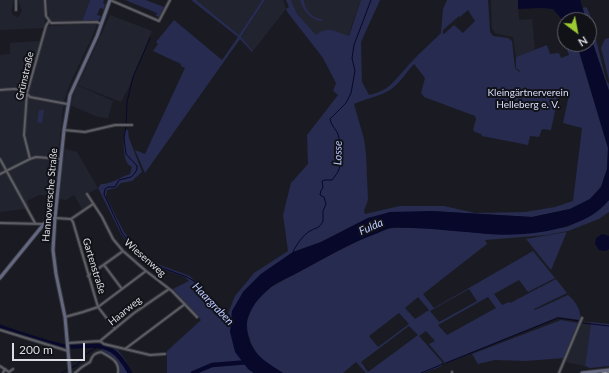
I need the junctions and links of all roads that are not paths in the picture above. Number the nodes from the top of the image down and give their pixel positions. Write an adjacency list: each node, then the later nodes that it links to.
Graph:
1 (16, 0): 5 (street)
2 (45, 0): 6 (street)
3 (110, 0): 4 (street); 7 (main road, Hannoversche Straße)
4 (170, 0)
5 (16, 10)
6 (49, 21): 7 (street); 9 (street, Grünstraße)
7 (101, 24): 10 (main road, Hannoversche Straße)
8 (0, 90): 9 (street)
9 (27, 93): 10 (street); 13 (street, Grünstraße)
10 (67, 104): 12 (main road, Hannoversche Straße)
11 (130, 125): 12 (street)
12 (64, 130): 15 (main road, Hannoversche Straße)
13 (30, 158): 15 (street); 16 (street)
14 (0, 159): 16 (street)
15 (61, 159): 20 (main road, Hannoversche Straße)
16 (6, 171): 17 (street); 23 (street)
17 (0, 174)
18 (87, 194): 19 (street, Wiesenweg)
19 (93, 204): 21 (street); 25 (street, Wiesenweg)
20 (55, 218): 21 (street); 24 (main road); 34 (main road, Hannoversche Straße)
21 (71, 219): 28 (street, Gartenstraße)
22 (0, 223): 23 (street)
23 (35, 223): 24 (street)
24 (44, 224): 29 (main road)
25 (123, 251): 26 (street); 27 (street, Wiesenweg)
26 (104, 265): 28 (street); 30 (street)
27 (146, 271): 30 (street); 31 (street, Wiesenweg)
28 (88, 277): 33 (street, Gartenstraße)
29 (0, 278)
30 (122, 288): 33 (street)
31 (169, 289): 32 (street, Wiesenweg); 37 (street, Haarweg)
32 (185, 304): 35 (street, Wiesenweg); 41 (street)
33 (98, 307): 34 (street); 37 (street, Gartenstraße)
34 (65, 317): 40 (main road, Hannoversche Straße)
35 (197, 317)
36 (582, 318): 53 (street)
37 (115, 329): 39 (street, Haarweg)
38 (0, 330): 42 (street)
39 (100, 341): 40 (street); 41 (street)
40 (67, 343): 42 (main road, Hannoversche Straße)
41 (125, 349): 43 (street)
42 (68, 350): 50 (main road, Hannoversche Straße)
43 (165, 354)
44 (0, 366): 45 (street)
45 (5, 369): 48 (street); 49 (street)
46 (13, 369): 48 (street)
47 (609, 370): 55 (main road)
48 (8, 372)
49 (4, 373)
50 (70, 373)
51 (75, 373): 52 (street)
52 (118, 373)
53 (559, 373)
54 (582, 373): 55 (main road)
55 (594, 373)

